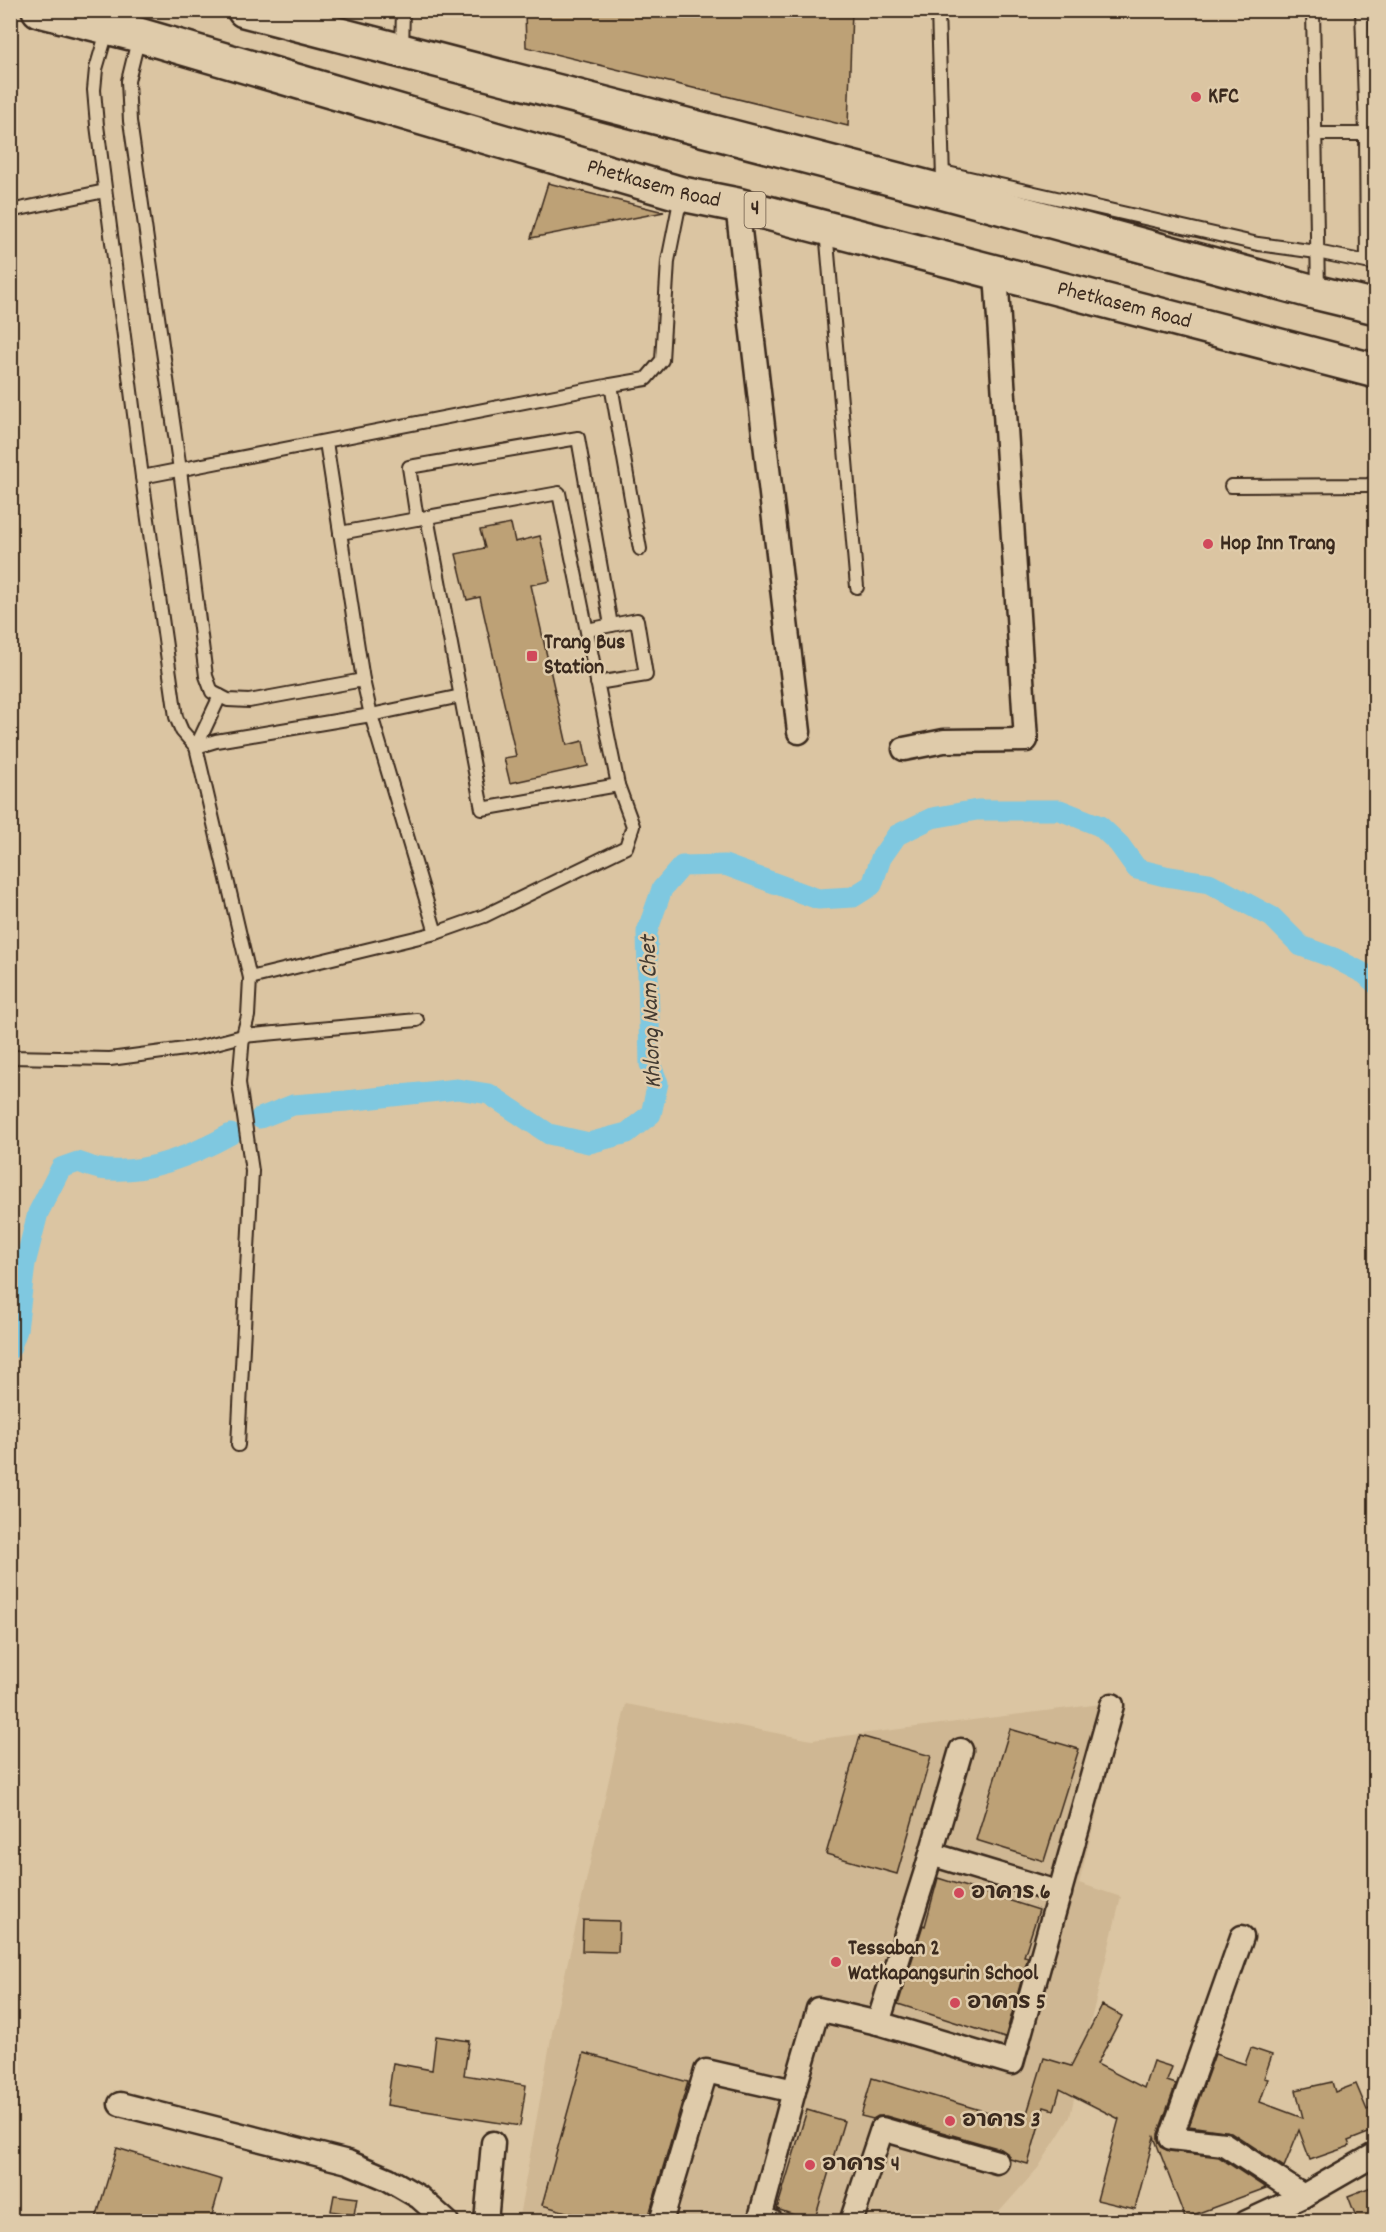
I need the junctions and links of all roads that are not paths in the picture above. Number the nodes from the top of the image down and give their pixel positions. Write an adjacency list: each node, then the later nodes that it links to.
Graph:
1 (39, 10): 7 (main road, Phetkasem Road / 4)
2 (244, 10): 9 (main road)
3 (403, 10): 9 (lane)
4 (938, 10): 12 (lane)
5 (1313, 10): 10 (lane)
6 (1362, 10): 11 (lane)
7 (110, 19): 8 (main road, Phetkasem Road / 4); 13 (lane)
8 (142, 23): 14 (main road, Phetkasem Road / 4); 26 (lane)
9 (402, 52): 12 (main road)
10 (1315, 134): 11 (lane); 18 (lane)
11 (1371, 134): 19 (lane)
12 (943, 182): 18 (lane); 21 (main road)
13 (105, 191): 16 (lane); 27 (lane)
14 (682, 194): 15 (main road, Phetkasem Road / 4); 24 (lane)
15 (736, 205): 17 (main road, Phetkasem Road / 4); 41 (street)
16 (10, 211)
17 (825, 228): 20 (main road, Phetkasem Road / 4); 33 (lane)
18 (1317, 252): 19 (lane); 21 (lane)
19 (1372, 263)
20 (996, 273): 23 (main road, Phetkasem Road / 4); 43 (street)
21 (1318, 293): 22 (main road)
22 (1376, 307)
23 (1376, 371)
24 (611, 385): 25 (lane); 32 (lane)
25 (326, 442): 26 (lane); 31 (lane)
26 (180, 470): 27 (lane); 38 (lane)
27 (142, 477): 42 (lane)
28 (1376, 482): 29 (lane)
29 (1231, 486)
30 (422, 518): 31 (lane); 34 (lane); 35 (lane); 39 (lane)
31 (340, 533): 36 (lane)
32 (640, 549)
33 (857, 587)
34 (611, 625): 35 (lane); 37 (lane)
35 (587, 630): 37 (lane)
36 (363, 680): 38 (lane); 40 (lane)
37 (597, 683): 44 (lane)
38 (220, 696): 42 (lane)
39 (461, 696): 40 (lane); 44 (lane)
40 (371, 715): 42 (lane); 45 (lane)
41 (799, 732)
42 (196, 747): 46 (lane)
43 (904, 749)
44 (618, 785): 45 (lane)
45 (436, 933): 46 (lane)
46 (250, 978): 48 (lane)
47 (417, 1020): 48 (lane)
48 (243, 1036): 49 (lane); 50 (lane)
49 (10, 1057)
50 (238, 1445)
51 (1112, 1705): 54 (street)
52 (961, 1750): 53 (street)
53 (931, 1854): 54 (street); 56 (street)
54 (1060, 1893): 56 (street)
55 (1242, 1937): 62 (street)
56 (878, 2024): 57 (street)
57 (794, 2091): 65 (street); 66 (street)
58 (120, 2104): 63 (street)
59 (494, 2143): 64 (street)
60 (1376, 2154): 62 (street)
61 (997, 2163): 67 (street)
62 (1303, 2196): 68 (street)
63 (447, 2222)
64 (486, 2222)
65 (661, 2222)
66 (772, 2222)
67 (851, 2222)
68 (1247, 2222)

